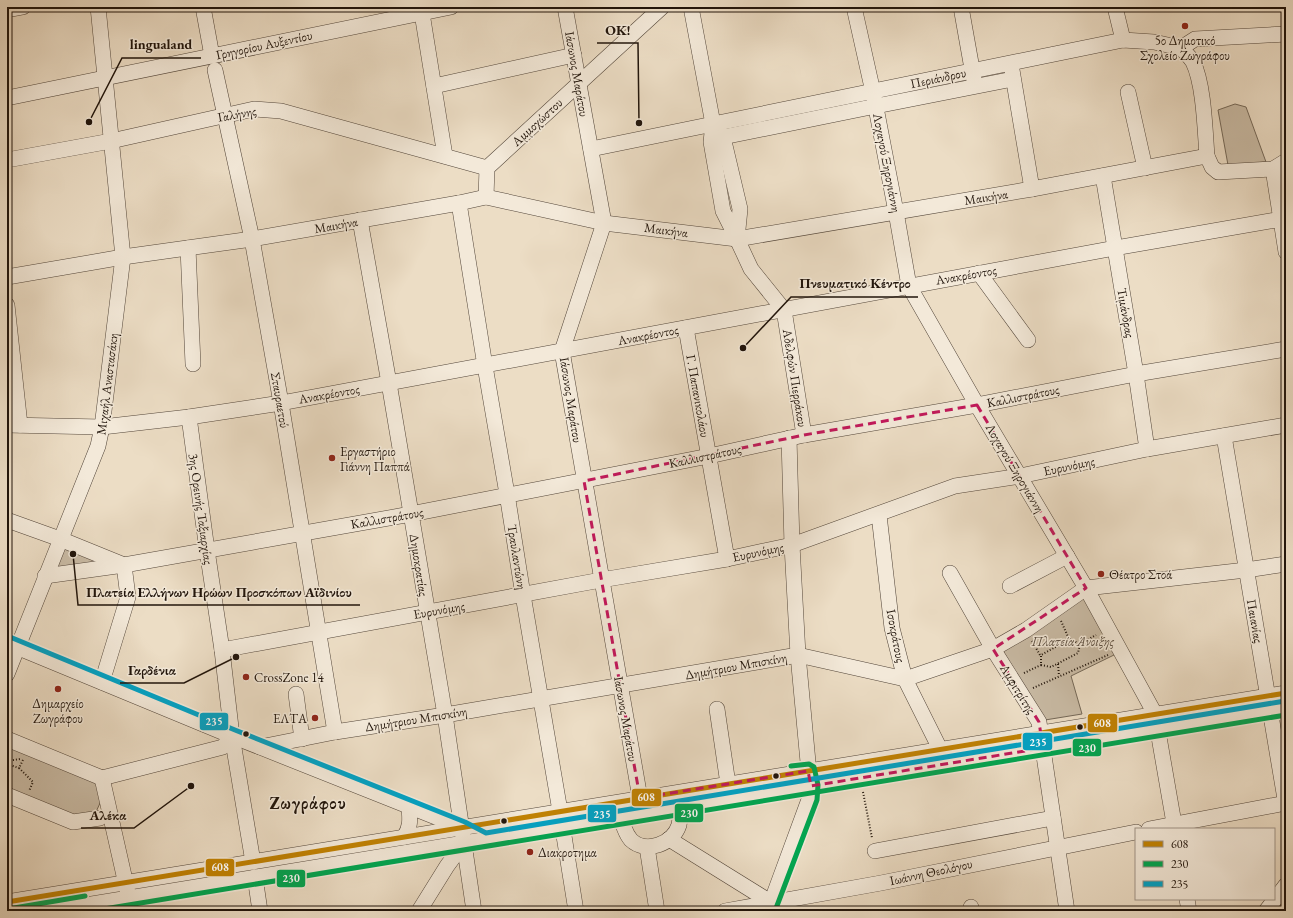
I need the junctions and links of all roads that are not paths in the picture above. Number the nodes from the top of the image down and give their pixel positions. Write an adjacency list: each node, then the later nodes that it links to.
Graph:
1 (23, 7): 11 (street)
2 (98, 7): 20 (street, Μιχαήλ Αναστασάκη)
3 (203, 7): 17 (street, Σταυραετού)
4 (451, 7): 12 (street, Γρηγορίου Αυξεντίου)
5 (565, 7): 16 (street, Ιάσωνος Μαράτου)
6 (662, 7): 22 (street, Αμμοχώστου)
7 (692, 7): 29 (street, Αδελφών Πιερράκου)
8 (854, 7): 27 (street, Λοχαγού Ξηρογιάννη)
9 (961, 7): 19 (street)
10 (1115, 7): 14 (street)
11 (7, 10)
12 (421, 10): 17 (street, Γρηγορίου Αυξεντίου); 23 (street)
13 (1286, 34): 15 (street)
14 (1123, 40): 15 (street, Περιάνδρου); 18 (street, Περιάνδρου)
15 (1181, 48): 34 (street)
16 (574, 55): 22 (street, Ιάσωνος Μαράτου); 23 (street)
17 (213, 63): 20 (street, Γρηγορίου Αυξεντίου); 28 (street, Σταυραετού)
18 (1010, 64): 19 (street, Περιάνδρου); 21 (street)
19 (972, 71): 24 (street); 27 (street, Περιάνδρου)
20 (106, 78): 26 (street, Γρηγορίου Αυξεντίου); 31 (street, Μιχαήλ Αναστασάκη)
21 (1013, 79): 24 (street, Περιάνδρου); 40 (street)
22 (579, 83): 32 (street, Ιάσωνος Μαράτου); 37 (street, Αμμοχώστου)
23 (434, 86): 33 (street)
24 (975, 87): 27 (street, Περιάνδρου)
25 (1128, 92): 38 (street)
26 (7, 98)
27 (875, 99): 29 (street, Περιάνδρου); 30 (street, Περιάνδρου); 43 (street, Λοχαγού Ξηρογιάννη)
28 (225, 115): 31 (street, Γαλήνης); 33 (street, Γαλήνης); 47 (street, Σταυραετού)
29 (713, 124): 30 (street, Αδελφών Πιερράκου); 32 (street, Περιάνδρου); 48 (street, Αδελφών Πιερράκου)
30 (723, 137): 48 (street, Αδελφών Πιερράκου)
31 (111, 141): 35 (street, Γαλήνης); 52 (street, Μιχαήλ Αναστασάκη)
32 (591, 149): 46 (street, Ιάσωνος Μαράτου)
33 (445, 156): 37 (street, Γαλήνης)
34 (1207, 156): 36 (street); 38 (street, Μαικήνα)
35 (7, 160)
36 (1280, 165): 45 (street)
37 (487, 168): 41 (street)
38 (1145, 168): 39 (street, Μαικήνα)
39 (1103, 176): 40 (street, Μαικήνα); 50 (street, Τιμάνδρας)
40 (1032, 189): 43 (street, Μαικήνα)
41 (486, 198): 42 (street, Μαικήνα); 46 (street, Μαικήνα)
42 (459, 203): 44 (street, Μαικήνα); 64 (street, Τραυλαντώνη)
43 (896, 212): 48 (street, Μαικήνα); 55 (street, Λοχαγού Ξηρογιάννη)
44 (360, 220): 47 (street, Μαικήνα); 66 (street, Δημοκρατίας)
45 (1283, 222): 50 (street, Ανακρέοντος); 51 (street)
46 (604, 223): 48 (street, Μαικήνα); 62 (street, Ιάσωνος Μαράτου)
47 (252, 239): 49 (street, Μαικήνα); 67 (street, Σταυραετού)
48 (738, 239): 57 (street, Αδελφών Πιερράκου)
49 (188, 248): 52 (street, Μαικήνα); 63 (street)
50 (1115, 248): 53 (street, Ανακρέοντος); 65 (street, Τιμάνδρας)
51 (1286, 252)
52 (123, 257): 54 (street, Μαικήνα); 72 (street, Μιχαήλ Αναστασάκη)
53 (979, 273): 55 (street, Ανακρέοντος); 59 (street)
54 (7, 277)
55 (908, 286): 57 (street, Ανακρέοντος); 68 (street, Λοχαγού Ξηρογιάννη)
56 (7, 305): 60 (street)
57 (784, 310): 58 (street, Ανακρέοντος); 73 (street, Αδελφών Πιερράκου)
58 (686, 328): 62 (street, Ανακρέοντος); 77 (street, Γ. Παπανικολάου)
59 (1028, 340)
60 (9, 345): 70 (street)
61 (1286, 348): 65 (street, Καλλιστράτους)
62 (562, 351): 64 (street, Ανακρέοντος); 79 (street, Ιάσωνος Μαράτου)
63 (193, 364)
64 (485, 366): 66 (street, Ανακρέοντος); 80 (street, Τραυλαντώνη)
65 (1136, 374): 68 (street, Καλλιστράτους); 76 (street, Τιμάνδρας)
66 (389, 383): 67 (street, Ανακρέοντος); 81 (street, Δημοκρατίας)
67 (281, 403): 69 (street, Ανακρέοντος); 84 (street, Σταυραετού)
68 (977, 405): 73 (street, Καλλιστράτους); 78 (street, Λοχαγού Ξηρογιάννη)
69 (189, 417): 72 (street, Ανακρέοντος); 87 (street, 3ης Ορεινής Ταξιαρχίας)
70 (14, 425): 72 (street, Ανακρέοντος)
71 (1286, 425): 74 (street, Ευρυνόμης)
72 (102, 427): 85 (street, Μιχαήλ Αναστασάκη)
73 (804, 435): 75 (street, Καλλιστράτους)
74 (1224, 436): 76 (street, Ευρυνόμης); 92 (street, Παιανίας)
75 (789, 438): 77 (street, Καλλιστράτους); 86 (street, Αδελφών Πιερράκου)
76 (1147, 449): 78 (street, Ευρυνόμης)
77 (709, 456): 79 (street, Καλλιστράτους); 89 (street, Γ. Παπανικολάου)
78 (1020, 476): 82 (street, Ευρυνόμης); 88 (street, Λοχαγού Ξηρογιάννη)
79 (584, 481): 80 (street, Καλλιστράτους); 95 (street, Ιάσωνος Μαράτου)
80 (507, 494): 81 (street, Καλλιστράτους); 98 (street, Τραυλαντώνη)
81 (411, 514): 84 (street, Καλλιστράτους); 99 (street, Δημοκρατίας)
82 (879, 515): 86 (street, Ευρυνόμης); 106 (street, Ισοκράτους)
83 (7, 520): 85 (street)
84 (302, 533): 87 (street, Καλλιστράτους); 100 (street, Σταυραετού)
85 (60, 539): 91 (street); 94 (street, Μιχαήλ Αναστασάκη)
86 (792, 546): 89 (street, Ευρυνόμης); 104 (street, Αδελφών Πιερράκου)
87 (207, 550): 91 (street, Καλλιστράτους); 103 (street, 3ης Ορεινής Ταξιαρχίας)
88 (1067, 556): 96 (street); 97 (street, Λοχαγού Ξηρογιάννη)
89 (727, 559): 95 (street, Ευρυνόμης)
90 (1286, 564): 92 (street)
91 (124, 565): 94 (street, Καλλιστράτους); 107 (street)
92 (1246, 570): 97 (street); 111 (street, Παιανίας)
93 (950, 573): 102 (street, Αμφιτρίτης)
94 (46, 576): 101 (street, Μιχαήλ Αναστασάκη)
95 (602, 580): 98 (street, Ευρυνόμης); 108 (street, Ιάσωνος Μαράτου)
96 (1010, 586)
97 (1086, 588): 102 (street); 116 (street, Λοχαγού Ξηρογιάννη)
98 (522, 595): 99 (street, Ευρυνόμης); 112 (street, Τραυλαντώνη)
99 (427, 612): 100 (street, Ευρυνόμης); 117 (street, Δημοκρατίας)
100 (319, 633): 103 (street, Ευρυνόμης); 119 (street, Σταυραετού)
101 (13, 645): 105 (street, Μιχαήλ Αναστασάκη); 107 (street)
102 (994, 649): 106 (street); 120 (street, Αμφιτρίτης)
103 (222, 650): 121 (street, 3ης Ορεινής Ταξιαρχίας)
104 (798, 655): 106 (street, Δημήτριου Μπισκίνη); 108 (street, Δημήτριου Μπισκίνη); 127 (street, Αδελφών Πιερράκου)
105 (7, 674)
106 (905, 679): 126 (street, Ισοκράτους)
107 (102, 682): 121 (street)
108 (621, 686): 112 (street, Δημήτριου Μπισκίνη); 133 (street, Ιάσωνος Μαράτου)
109 (1286, 693): 111 (street)
110 (296, 694): 123 (street)
111 (1268, 696): 115 (street, Παιανίας); 116 (street)
112 (541, 699): 117 (street, Δημήτριου Μπισκίνη); 139 (street, Τραυλαντώνη)
113 (1286, 708): 115 (street)
114 (717, 709): 129 (street)
115 (1270, 711): 118 (street); 136 (street, Παιανίας)
116 (1155, 714): 118 (street, Λοχαγού Ξηρογιάννη); 120 (street)
117 (445, 715): 119 (street, Δημήτριου Μπισκίνη); 145 (street, Δημοκρατίας)
118 (1158, 729): 125 (street); 144 (street, Λοχαγού Ξηρογιάννη)
119 (335, 732): 123 (street, Δημήτριου Μπισκίνη)
120 (1041, 732): 125 (street, Αμφιτρίτης); 126 (street)
121 (232, 736): 124 (street); 128 (street); 155 (street, 3ης Ορεινής Ταξιαρχίας)
122 (7, 739): 128 (street)
123 (302, 739): 124 (street, Δημήτριου Μπισκίνη)
124 (260, 747): 137 (street)
125 (1043, 748): 130 (street); 142 (street, Αμφιτρίτης)
126 (940, 749): 127 (street)
127 (808, 771): 129 (street); 130 (street, Αδελφών Πιερράκου)
128 (102, 778): 134 (street)
129 (728, 784): 131 (street)
130 (811, 786): 138 (street); 164 (street)
131 (678, 792): 133 (street); 138 (street)
132 (7, 795): 141 (street)
133 (640, 798): 135 (street)
134 (107, 801): 141 (street); 157 (street)
135 (618, 802): 139 (street); 140 (street)
136 (1286, 804): 144 (street)
137 (409, 807): 145 (street); 148 (street)
138 (679, 808): 140 (street); 149 (street)
139 (560, 812): 143 (street, Τραυλαντώνη); 145 (street)
140 (620, 817): 143 (street); 153 (street)
141 (100, 818): 157 (street)
142 (1054, 818): 152 (street, Αμφιτρίτης); 154 (street)
143 (563, 827): 150 (street); 169 (street, Τραυλαντώνη)
144 (1175, 827): 146 (street)
145 (462, 828): 148 (street); 150 (street); 151 (street, Δημοκρατίας)
146 (1162, 828)
147 (1135, 832): 152 (street, Ιωάννη Θεολόγου)
148 (404, 837): 155 (street)
149 (669, 838): 153 (street); 164 (street)
150 (485, 840): 151 (street)
151 (464, 843): 156 (street); 167 (street); 168 (street, Δημοκρατίας)
152 (1058, 846): 164 (street, Ιωάννη Θεολόγου); 173 (street, Αμφιτρίτης)
153 (646, 847): 170 (street)
154 (874, 851)
155 (252, 862): 157 (street)
156 (254, 877): 163 (street); 166 (street)
157 (121, 883): 162 (street); 163 (street)
158 (1286, 885): 159 (street)
159 (1275, 899)
160 (1187, 900): 174 (street)
161 (1274, 900): 175 (street)
162 (7, 902)
163 (127, 903): 165 (street)
164 (770, 907): 171 (street, Ιωάννη Θεολόγου); 172 (street)
165 (49, 911)
166 (260, 911)
167 (419, 911)
168 (474, 911)
169 (576, 911)
170 (657, 911)
171 (725, 911)
172 (785, 911)
173 (1067, 911)
174 (1189, 911)
175 (1266, 911)

